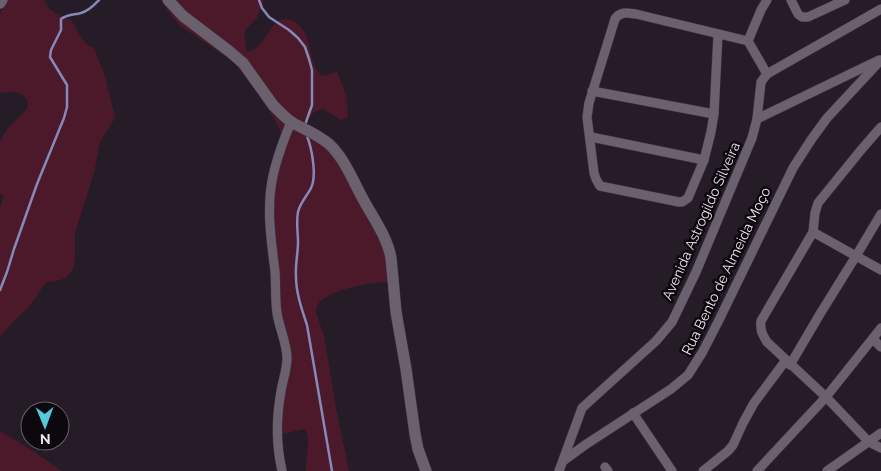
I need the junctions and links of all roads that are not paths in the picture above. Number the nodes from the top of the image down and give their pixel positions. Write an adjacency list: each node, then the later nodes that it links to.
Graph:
1 (2, 0): 6 (street)
2 (168, 0): 15 (street)
3 (767, 0): 9 (street)
4 (791, 0): 5 (street)
5 (843, 1)
6 (0, 4)
7 (881, 9): 11 (street)
8 (718, 34): 9 (street); 12 (street); 13 (street)
9 (748, 41): 11 (street)
10 (881, 59): 14 (street); 28 (street, Rua Bento de Almeida Moço)
11 (767, 74): 14 (street, Avenida Astrogildo Silveira)
12 (592, 90): 13 (street); 17 (street)
13 (714, 114): 18 (street)
14 (758, 119): 32 (street, Avenida Astrogildo Silveira)
15 (291, 122): 33 (street); 34 (street)
16 (881, 127): 20 (street)
17 (591, 137): 18 (street); 18 (street)
18 (704, 160)
19 (881, 214): 21 (street)
20 (812, 232): 21 (street); 26 (street)
21 (856, 256): 22 (street); 26 (street)
22 (881, 270)
23 (881, 328): 24 (street)
24 (873, 339): 25 (street); 27 (street)
25 (881, 347)
26 (788, 363): 27 (street); 37 (street)
27 (826, 397): 30 (street); 38 (street)
28 (633, 413): 32 (street, Rua Bento de Almeida Moço); 36 (street)
29 (881, 433): 30 (street)
30 (869, 442): 31 (street); 39 (street)
31 (881, 448)
32 (563, 461): 35 (street, Avenida Astrogildo Silveira)
33 (282, 471)
34 (426, 471)
35 (560, 471)
36 (672, 471)
37 (703, 471)
38 (757, 471)
39 (827, 471)

